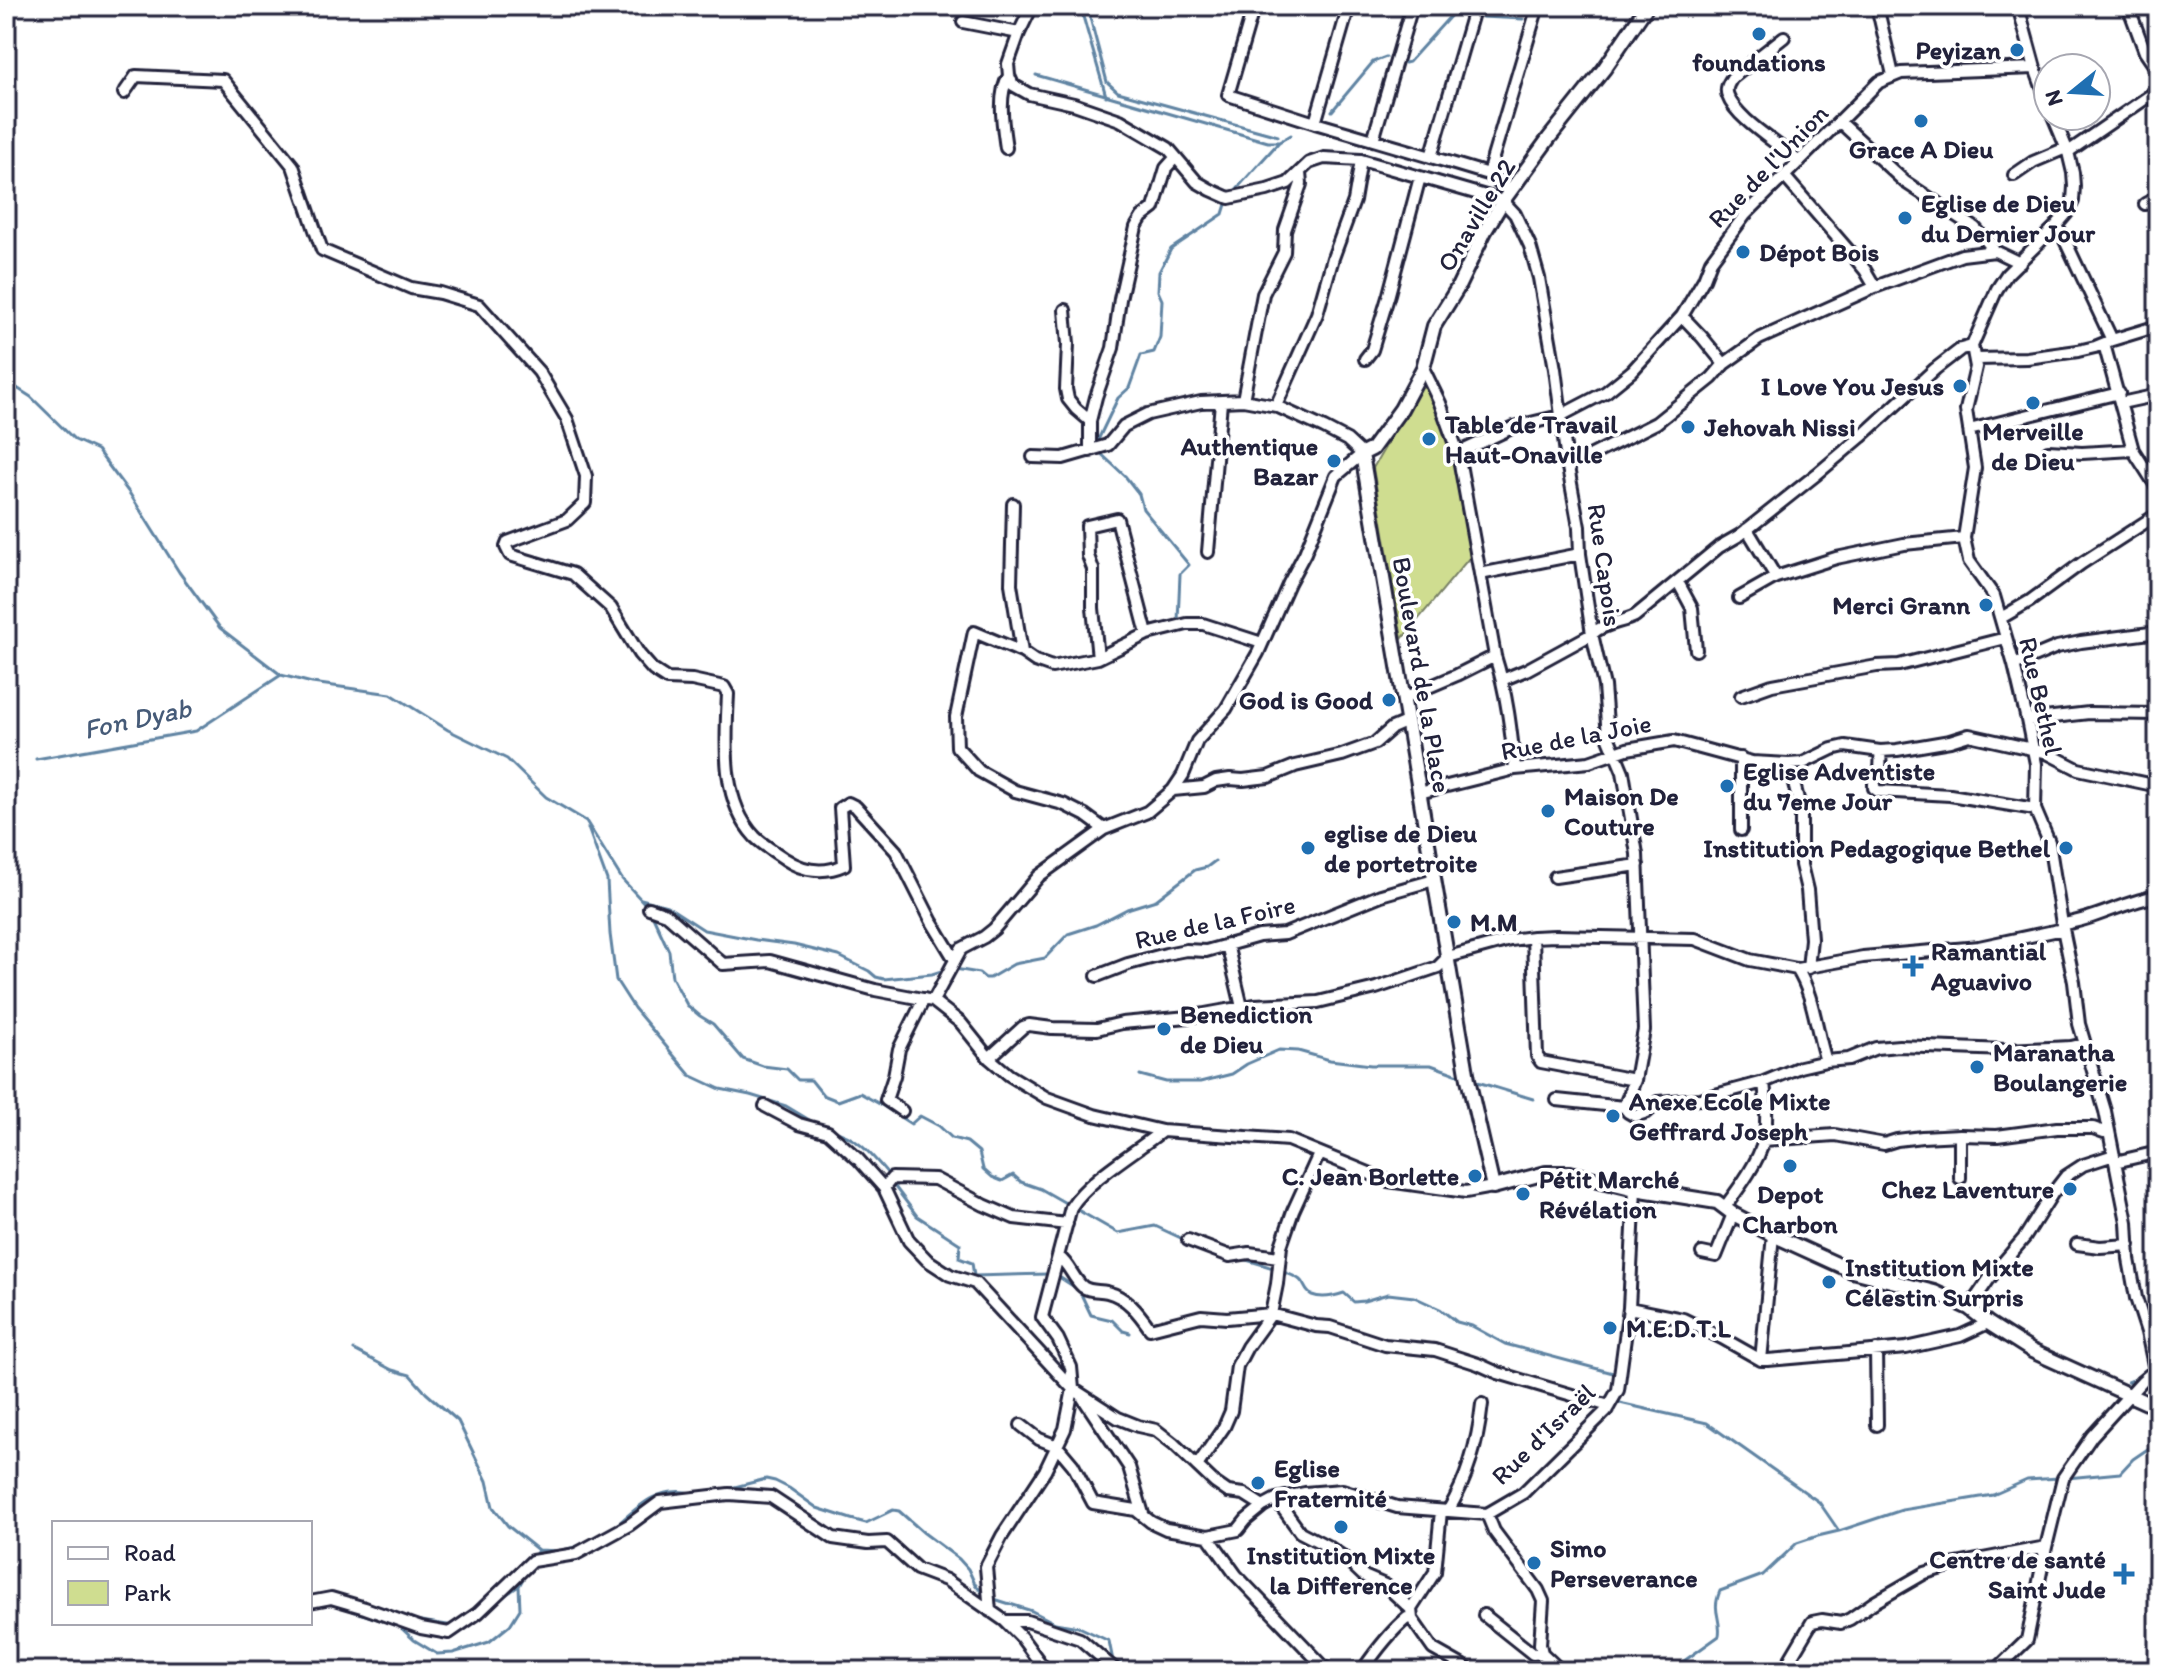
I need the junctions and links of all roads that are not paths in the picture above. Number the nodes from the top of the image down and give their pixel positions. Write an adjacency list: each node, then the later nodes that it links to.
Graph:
1 (1032, 6): 12 (street)
2 (1254, 6): 22 (street)
3 (1349, 6): 22 (street)
4 (1412, 6): 24 (street)
5 (1475, 6): 27 (street)
6 (1538, 6): 32 (street)
7 (1647, 6): 36 (street, Onaville 22)
8 (1877, 6): 17 (street)
9 (2018, 6): 14 (street)
10 (2132, 7): 16 (street)
11 (963, 22): 12 (street)
12 (1019, 33): 18 (street)
13 (1784, 37): 30 (street)
14 (2032, 57)
15 (2032, 68): 17 (street)
16 (2158, 71)
17 (1893, 75): 21 (street, Rue de l'Union)
18 (1009, 76): 25 (street); 28 (street)
19 (2158, 90): 26 (street)
20 (124, 93): 117 (street)
21 (1840, 122): 30 (street, Rue de l'Union); 40 (street)
22 (1315, 123): 24 (street)
23 (2060, 132): 26 (street)
24 (1373, 140): 27 (street)
25 (1006, 148)
26 (2067, 150): 33 (street); 39 (street)
27 (1431, 157): 32 (street)
28 (1175, 158): 31 (street); 58 (street)
29 (1361, 160): 31 (street); 34 (street); 56 (street)
30 (1799, 162): 35 (street, Rue de l'Union)
31 (1300, 173): 54 (street)
32 (1488, 174): 36 (street, Rue Capois)
33 (2014, 175)
34 (1420, 177): 36 (street); 48 (street)
35 (1785, 177): 42 (street); 44 (street, Rue de l'Union)
36 (1507, 196): 51 (street, Onaville 22); 57 (street, Rue Capois)
37 (2158, 197): 38 (street)
38 (2145, 204)
39 (2055, 227): 41 (street); 46 (street)
40 (1995, 251): 41 (street); 42 (street)
41 (2020, 263): 47 (street)
42 (1875, 287): 50 (street)
43 (1065, 310): 58 (street)
44 (1682, 316): 50 (street); 57 (street, Rue de l'Union)
45 (2158, 326): 46 (street)
46 (2108, 342): 49 (street); 53 (street)
47 (1972, 346): 49 (street); 70 (street)
48 (1365, 359)
49 (1976, 359): 59 (street)
50 (1724, 364): 66 (street)
51 (1423, 368): 63 (street); 64 (street, Onaville 22)
52 (2158, 395): 53 (street)
53 (2120, 398): 59 (street); 60 (street)
54 (1243, 400): 55 (street); 56 (street)
55 (1221, 402): 61 (street); 72 (street)
56 (1276, 406): 64 (street)
57 (1560, 416): 63 (street, Rue de l'Union); 66 (street, Rue Capois)
58 (1090, 421): 61 (street)
59 (1969, 430): 71 (street)
60 (2133, 450): 62 (street); 67 (street)
61 (1090, 451): 65 (street)
62 (2048, 451)
63 (1458, 453): 74 (street)
64 (1362, 454): 83 (street); 91 (street, Boulevard de la Place)
65 (1033, 457)
66 (1567, 462): 73 (street, Rue Capois)
67 (2158, 489)
68 (1013, 504): 85 (street)
69 (2158, 514): 78 (street)
70 (1747, 529): 75 (street); 76 (street)
71 (1964, 538): 75 (street); 78 (street, Rue Bethel)
72 (1208, 552)
73 (1580, 554): 74 (street); 81 (street, Rue Capois)
74 (1480, 574): 86 (street)
75 (1776, 577): 77 (street)
76 (1678, 582): 81 (street); 84 (street)
77 (1739, 598)
78 (2001, 618): 82 (street, Rue Bethel)
79 (2158, 632): 88 (street)
80 (1147, 634): 83 (street); 87 (street); 87 (street)
81 (1592, 634): 89 (street); 97 (street, Rue Capois)
82 (2006, 638): 88 (street, Rue Bethel); 90 (street)
83 (1262, 643): 102 (street)
84 (1696, 650)
85 (1022, 652): 87 (street); 105 (street)
86 (1495, 656): 89 (street); 91 (street)
87 (1098, 658)
88 (2014, 665): 93 (street, Rue Bethel)
89 (1502, 680): 100 (street)
90 (1741, 696)
91 (1403, 698): 94 (street, Boulevard de la Place)
92 (2158, 714): 93 (street)
93 (2027, 720): 95 (street, Rue Bethel)
94 (1406, 722): 102 (street); 103 (street, Boulevard de la Place)
95 (2032, 749): 96 (street, Rue de la Joie); 101 (street, Rue de la Joie); 104 (street, Rue Bethel)
96 (1880, 751): 99 (street, Rue de la Joie); 104 (street)
97 (1614, 753): 98 (street, Rue de la Joie); 100 (street, Rue de la Joie); 107 (street, Rue Capois)
98 (1741, 758): 99 (street, Rue de la Joie); 106 (street)
99 (1789, 764): 118 (street)
100 (1515, 769): 103 (street, Rue de la Joie)
101 (2158, 786)
102 (1173, 790): 105 (street)
103 (1419, 793): 109 (street, Boulevard de la Place)
104 (2035, 809): 112 (street, Rue Bethel)
105 (1104, 829): 117 (street)
106 (1741, 830)
107 (1638, 865): 108 (street); 114 (street, Rue Capois)
108 (1555, 877)
109 (1434, 880): 115 (street, Rue de la Foire); 116 (street, Boulevard de la Place)
110 (2158, 896): 112 (street)
111 (649, 908): 120 (street)
112 (2062, 927): 118 (street); 122 (street, Rue Bethel)
113 (1533, 937): 114 (street); 116 (street); 125 (street)
114 (1640, 937): 118 (street); 125 (street, Rue Capois)
115 (1227, 944): 119 (street, Rue de la Foire); 121 (street)
116 (1448, 957): 121 (street); 139 (street, Boulevard de la Place)
117 (955, 960): 120 (street)
118 (1802, 968): 124 (street)
119 (1097, 976)
120 (929, 1000): 123 (street); 130 (street)
121 (1242, 1007): 123 (street)
122 (2084, 1044): 124 (street); 132 (street, Rue Bethel)
123 (989, 1058): 131 (street)
124 (1826, 1061): 126 (street)
125 (1635, 1080): 129 (street, Rue Capois)
126 (1764, 1082): 129 (street); 134 (street)
127 (1557, 1100): 129 (street)
128 (765, 1106): 140 (street)
129 (1624, 1107)
130 (902, 1111)
131 (1162, 1131): 136 (street); 143 (street)
132 (2109, 1131): 133 (street); 137 (street, Rue Bethel)
133 (1960, 1135): 134 (street); 138 (street)
134 (1764, 1140): 142 (street)
135 (2158, 1152): 137 (street)
136 (1319, 1154): 139 (street); 150 (street)
137 (2114, 1159): 147 (street, Rue Bethel); 152 (street)
138 (1960, 1178)
139 (1493, 1187): 141 (street)
140 (884, 1188): 143 (street); 159 (street)
141 (1635, 1189): 142 (street); 151 (street, Rue d'Israël)
142 (1729, 1210): 144 (street); 148 (street)
143 (1067, 1224): 149 (street)
144 (1773, 1235): 152 (street); 157 (street)
145 (1188, 1240): 150 (street)
146 (2077, 1244): 147 (street)
147 (2129, 1245): 155 (street, Rue Bethel)
148 (1702, 1253)
149 (1059, 1257): 153 (street); 159 (street)
150 (1279, 1257): 153 (street)
151 (1629, 1308): 157 (street); 162 (street, Rue d'Israël)
152 (1969, 1308): 154 (street)
153 (1271, 1314): 162 (street); 167 (street)
154 (1988, 1323): 156 (street); 160 (street)
155 (2154, 1348): 158 (street, Rue Bethel)
156 (1876, 1350): 157 (street); 165 (street)
157 (1761, 1360)
158 (2156, 1371): 160 (street)
159 (1077, 1392): 166 (street); 167 (street); 172 (street)
160 (2129, 1396): 163 (street); 174 (street)
161 (1482, 1404): 170 (street)
162 (1609, 1406): 171 (street, Rue d'Israël)
163 (2158, 1408)
164 (1021, 1425): 166 (street, Rue d'Israël)
165 (1877, 1425)
166 (1057, 1446): 172 (street, Rue d'Israël); 176 (street)
167 (1197, 1466): 169 (street)
168 (1276, 1499): 169 (street, Rue d'Israël); 170 (street, Rue d'Israël); 177 (street)
169 (1263, 1506): 173 (street, Rue d'Israël)
170 (1445, 1511): 171 (street, Rue d'Israël); 177 (street)
171 (1487, 1514): 180 (street)
172 (1144, 1516): 173 (street, Rue d'Israël)
173 (1208, 1536): 183 (street)
174 (2046, 1547): 187 (street); 188 (street)
175 (312, 1602): 176 (street)
176 (990, 1611): 179 (street)
177 (1412, 1614): 184 (street); 185 (street)
178 (1484, 1615): 180 (street)
179 (1005, 1621): 181 (street); 182 (street)
180 (1542, 1653): 186 (street)
181 (1046, 1671)
182 (1117, 1671)
183 (1328, 1671)
184 (1362, 1671)
185 (1472, 1671)
186 (1561, 1671)
187 (1783, 1671)
188 (1995, 1671)

